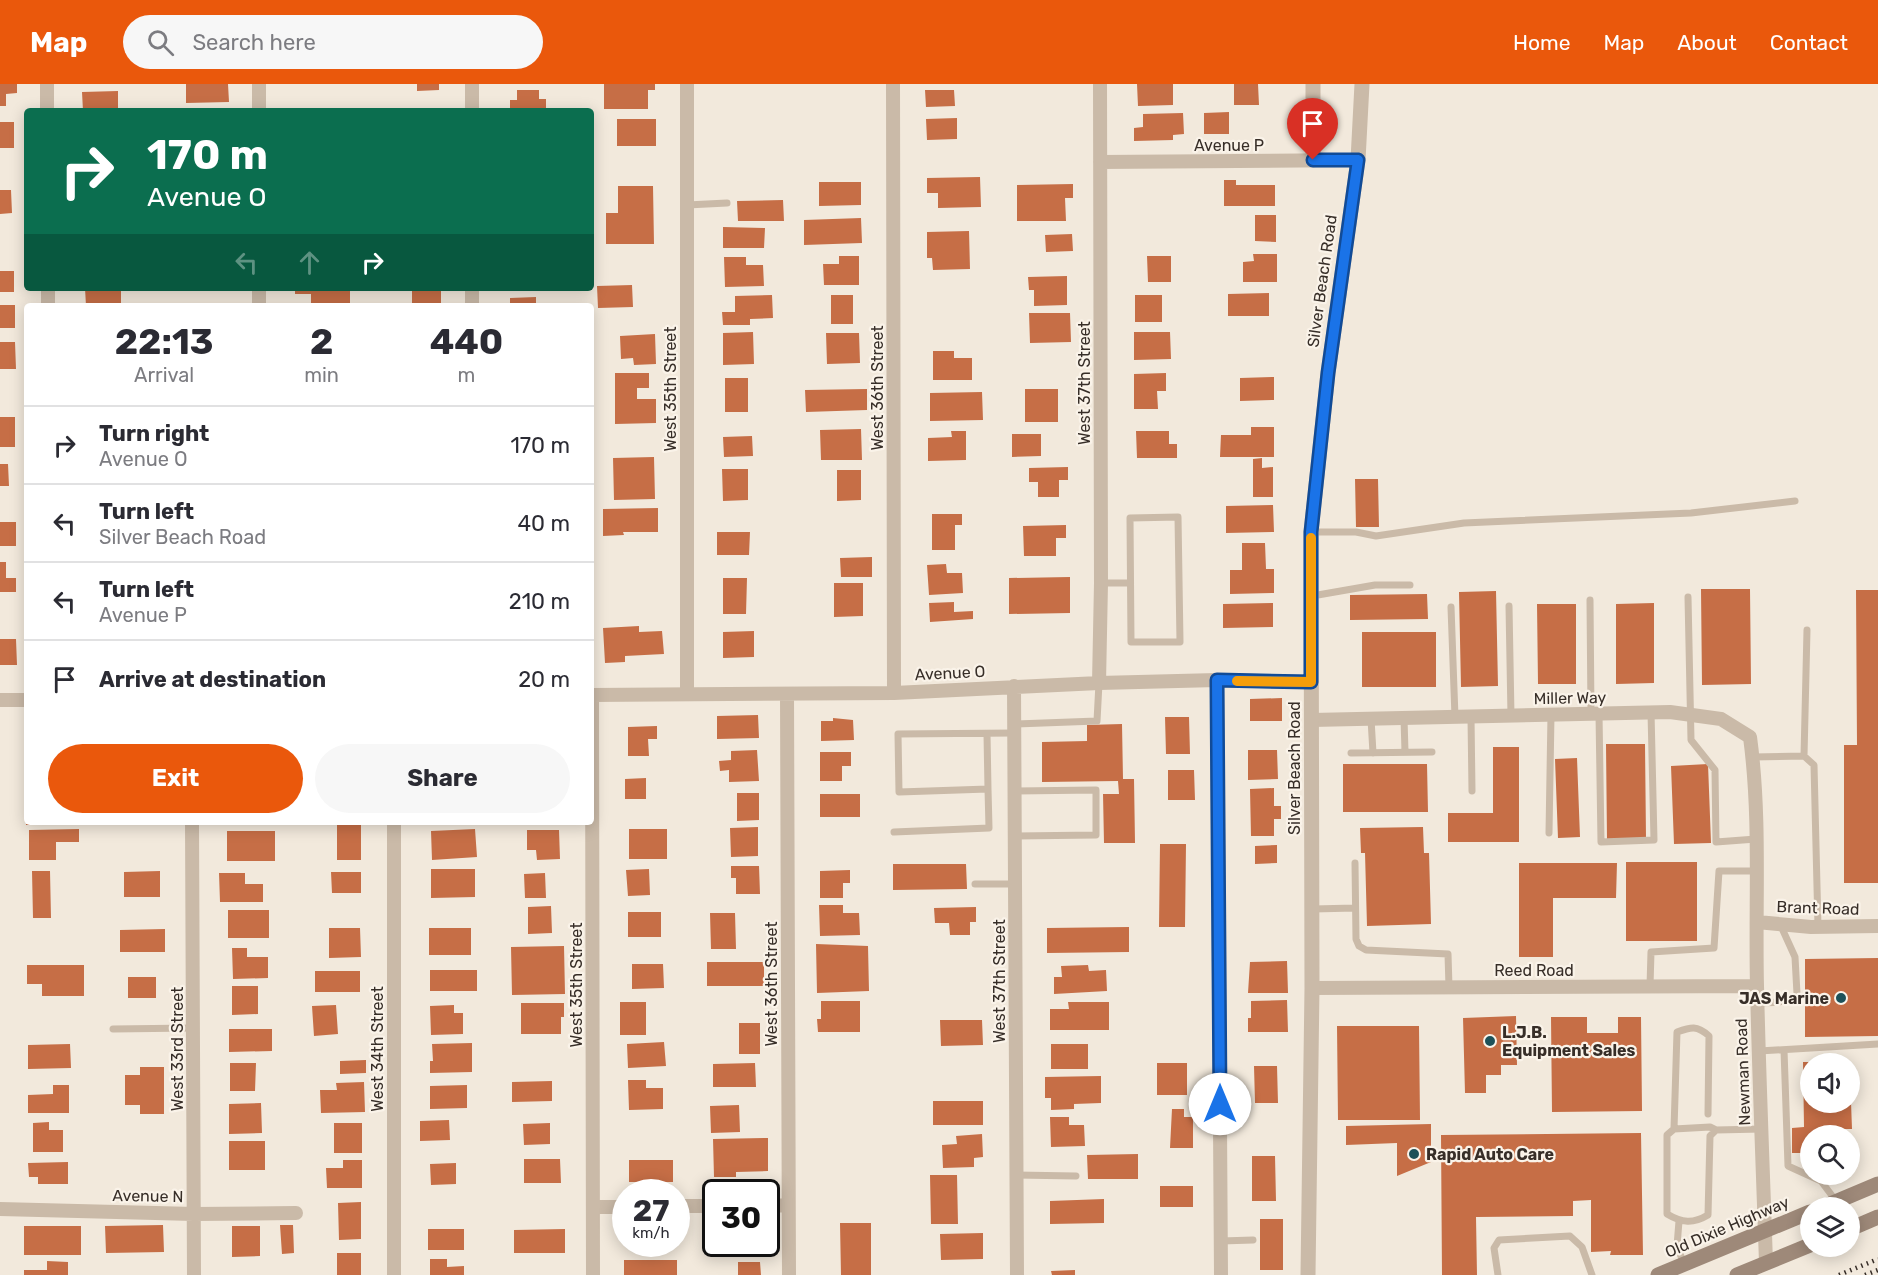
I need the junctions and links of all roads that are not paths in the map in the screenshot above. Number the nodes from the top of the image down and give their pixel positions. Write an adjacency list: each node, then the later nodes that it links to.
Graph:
1 (47, 84): 9 (street)
2 (259, 84): 10 (street)
3 (472, 84): 11 (street)
4 (687, 84): 16 (street, West 35th Street)
5 (893, 84): 32 (street, West 36th Street)
6 (1100, 84): 14 (street, West 37th Street)
7 (1312, 84): 12 (street)
8 (1362, 84): 13 (street, Silver Beach Road)
9 (48, 108)
10 (259, 108)
11 (472, 108)
12 (1313, 160): 13 (street, Avenue P); 14 (street, Avenue P)
13 (1358, 160): 18 (street, Silver Beach Road)
14 (1100, 162): 19 (street, West 37th Street)
15 (727, 203): 16 (lane)
16 (687, 205): 33 (street, West 35th Street)
17 (1795, 501): 18 (lane)
18 (1311, 532): 22 (street, Silver Beach Road)
19 (1101, 583): 20 (lane); 30 (street, West 37th Street)
20 (1130, 583): 20 (lane)
21 (1410, 585): 22 (lane)
22 (1311, 596): 29 (street, Silver Beach Road)
23 (1688, 597): 41 (lane)
24 (1590, 600): 39 (lane)
25 (1509, 606): 42 (lane)
26 (1451, 607): 43 (lane)
27 (1807, 630): 55 (lane)
28 (1217, 680): 29 (street, Avenue O); 30 (street, Avenue O); 109 (street)
29 (1311, 682): 47 (street, Silver Beach Road)
30 (1099, 683): 31 (street, Avenue O); 48 (lane)
31 (1014, 686): 32 (street, Avenue O); 48 (street, West 37th Street)
32 (894, 693): 34 (street, Avenue O)
33 (687, 694): 34 (street, Avenue O); 35 (street, Avenue O)
34 (787, 694): 97 (street, West 36th Street)
35 (594, 695)
36 (0, 700): 37 (street)
37 (24, 700)
38 (1651, 712): 39 (street, Miller Way); 39 (lane); 41 (street, Miller Way)
39 (1595, 714): 40 (street, Miller Way)
40 (1551, 715): 42 (street, Miller Way); 64 (lane)
41 (1689, 715): 50 (street, Miller Way); 66 (lane)
42 (1511, 716): 44 (street, Miller Way)
43 (1455, 717): 44 (street, Miller Way); 45 (street, Miller Way)
44 (1471, 717): 59 (lane)
45 (1404, 718): 46 (street, Miller Way); 51 (lane)
46 (1378, 719): 47 (street); 54 (lane)
47 (1312, 720): 72 (street, Silver Beach Road)
48 (1014, 729): 49 (lane); 58 (street, West 37th Street)
49 (987, 734): 57 (lane); 57 (lane)
50 (1750, 737): 56 (street, Newman Road)
51 (1405, 752): 52 (lane); 54 (lane)
52 (1432, 752)
53 (1351, 753): 54 (lane)
54 (1373, 753)
55 (1804, 756): 56 (lane); 76 (lane)
56 (1753, 757): 66 (street, Newman Road)
57 (988, 789): 63 (lane)
58 (1014, 791): 65 (street, West 37th Street); 65 (lane)
59 (1472, 791)
60 (192, 825): 82 (street, West 33rd Street)
61 (394, 825): 114 (street, West 34th Street)
62 (592, 825): 98 (street, West 35th Street)
63 (894, 832)
64 (1550, 833)
65 (1015, 836): 70 (street, West 37th Street)
66 (1756, 839): 68 (street, Newman Road)
67 (1354, 863): 71 (lane)
68 (1757, 871): 73 (street, Newman Road); 77 (lane)
69 (975, 884): 70 (lane)
70 (1015, 884): 91 (street, West 37th Street)
71 (1355, 908): 72 (lane); 79 (lane)
72 (1312, 909): 80 (street, Silver Beach Road)
73 (1757, 922): 74 (street, Brant Road); 78 (street, Newman Road)
74 (1780, 924): 76 (street, Brant Road); 81 (lane)
75 (1878, 926): 76 (street, Brant Road)
76 (1818, 927)
77 (1650, 986): 78 (street, Reed Road); 79 (street, Reed Road)
78 (1757, 986): 81 (street, Newman Road)
79 (1449, 987): 80 (street, Reed Road)
80 (1312, 988): 119 (street, Silver Beach Road)
81 (1758, 1003): 86 (street, Newman Road)
82 (193, 1028): 83 (lane); 102 (street, West 33rd Street)
83 (113, 1029)
84 (1878, 1044): 85 (lane)
85 (1784, 1050): 86 (lane); 94 (lane)
86 (1759, 1051): 89 (street, Newman Road)
87 (1708, 1114): 88 (lane)
88 (1674, 1129): 90 (lane); 105 (lane)
89 (1762, 1129): 90 (lane); 107 (street, Newman Road)
90 (1716, 1130): 105 (lane)
91 (1016, 1175): 92 (lane); 117 (street, West 37th Street)
92 (1076, 1176)
93 (1878, 1184): 95 (main road)
94 (1833, 1197)
95 (1846, 1197)
96 (780, 1206): 97 (street)
97 (788, 1206): 116 (street, West 36th Street)
98 (593, 1207): 99 (street); 115 (street, West 35th Street)
99 (612, 1207)
100 (0, 1209): 102 (street, Avenue N)
101 (296, 1213): 102 (street, Avenue N)
102 (194, 1214): 113 (street, West 33rd Street)
103 (1800, 1216): 107 (main road, Old Dixie Highway)
104 (1878, 1217): 106 (main road)
105 (1679, 1221): 112 (lane)
106 (1860, 1225)
107 (1765, 1231): 111 (street, Newman Road); 112 (main road, Old Dixie Highway)
108 (1253, 1240): 109 (lane)
109 (1221, 1241): 118 (street)
110 (1800, 1249): 111 (main road)
111 (1766, 1263): 123 (main road)
112 (1684, 1264): 122 (main road, Old Dixie Highway)
113 (194, 1275)
114 (394, 1275)
115 (593, 1275)
116 (789, 1275)
117 (1017, 1275)
118 (1221, 1275)
119 (1308, 1275)
120 (1498, 1275): 121 (lane)
121 (1592, 1275)
122 (1658, 1275)
123 (1737, 1275)

